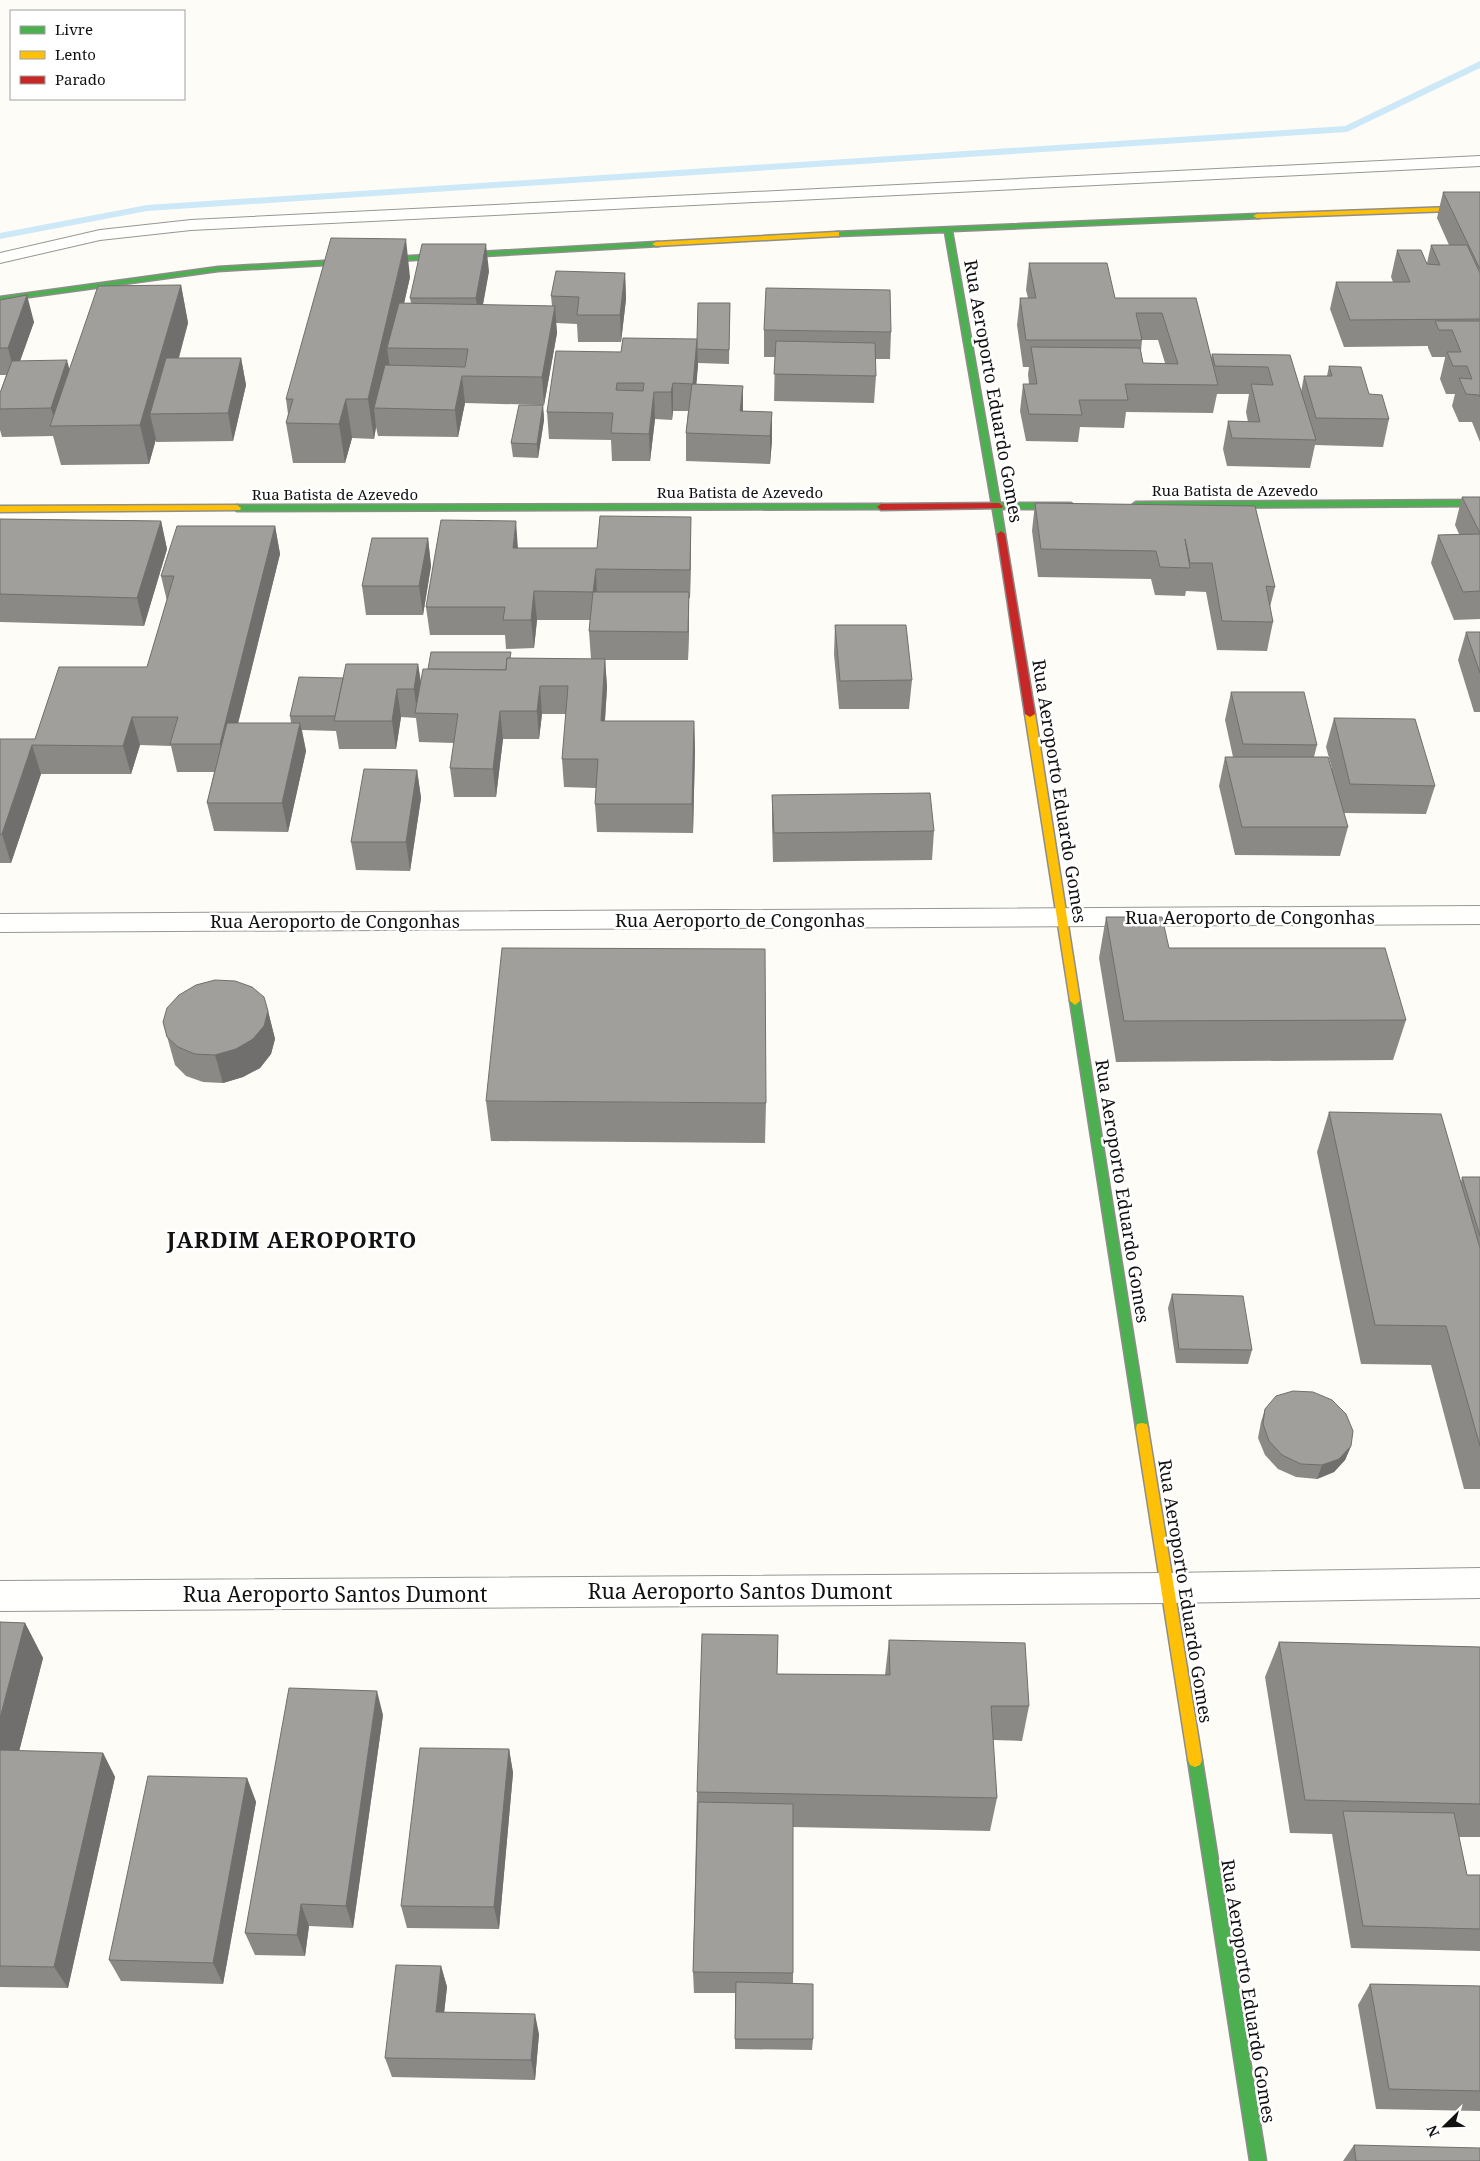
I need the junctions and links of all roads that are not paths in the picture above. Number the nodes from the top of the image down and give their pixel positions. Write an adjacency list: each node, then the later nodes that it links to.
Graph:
1 (1480, 161): 4 (street)
2 (1480, 208): 3 (street)
3 (948, 228): 5 (street); 8 (street, Rua Aeroporto Eduardo Gomes)
4 (0, 258)
5 (0, 299)
6 (1480, 503): 7 (street, Rua Batista de Azevedo)
7 (1125, 505)
8 (997, 506): 9 (street, Rua Batista de Azevedo); 10 (street, Rua Batista de Azevedo); 12 (street, Rua Aeroporto Eduardo Gomes)
9 (1086, 506)
10 (0, 509)
11 (1480, 915): 12 (street, Rua Aeroporto de Congonhas)
12 (1062, 918): 13 (street, Rua Aeroporto de Congonhas); 15 (street, Rua Aeroporto Eduardo Gomes)
13 (0, 923)
14 (1480, 1583): 15 (street, Rua Aeroporto Santos Dumont)
15 (1168, 1588): 16 (street, Rua Aeroporto Santos Dumont); 17 (street, Rua Aeroporto Eduardo Gomes)
16 (0, 1596)
17 (1258, 2161)

